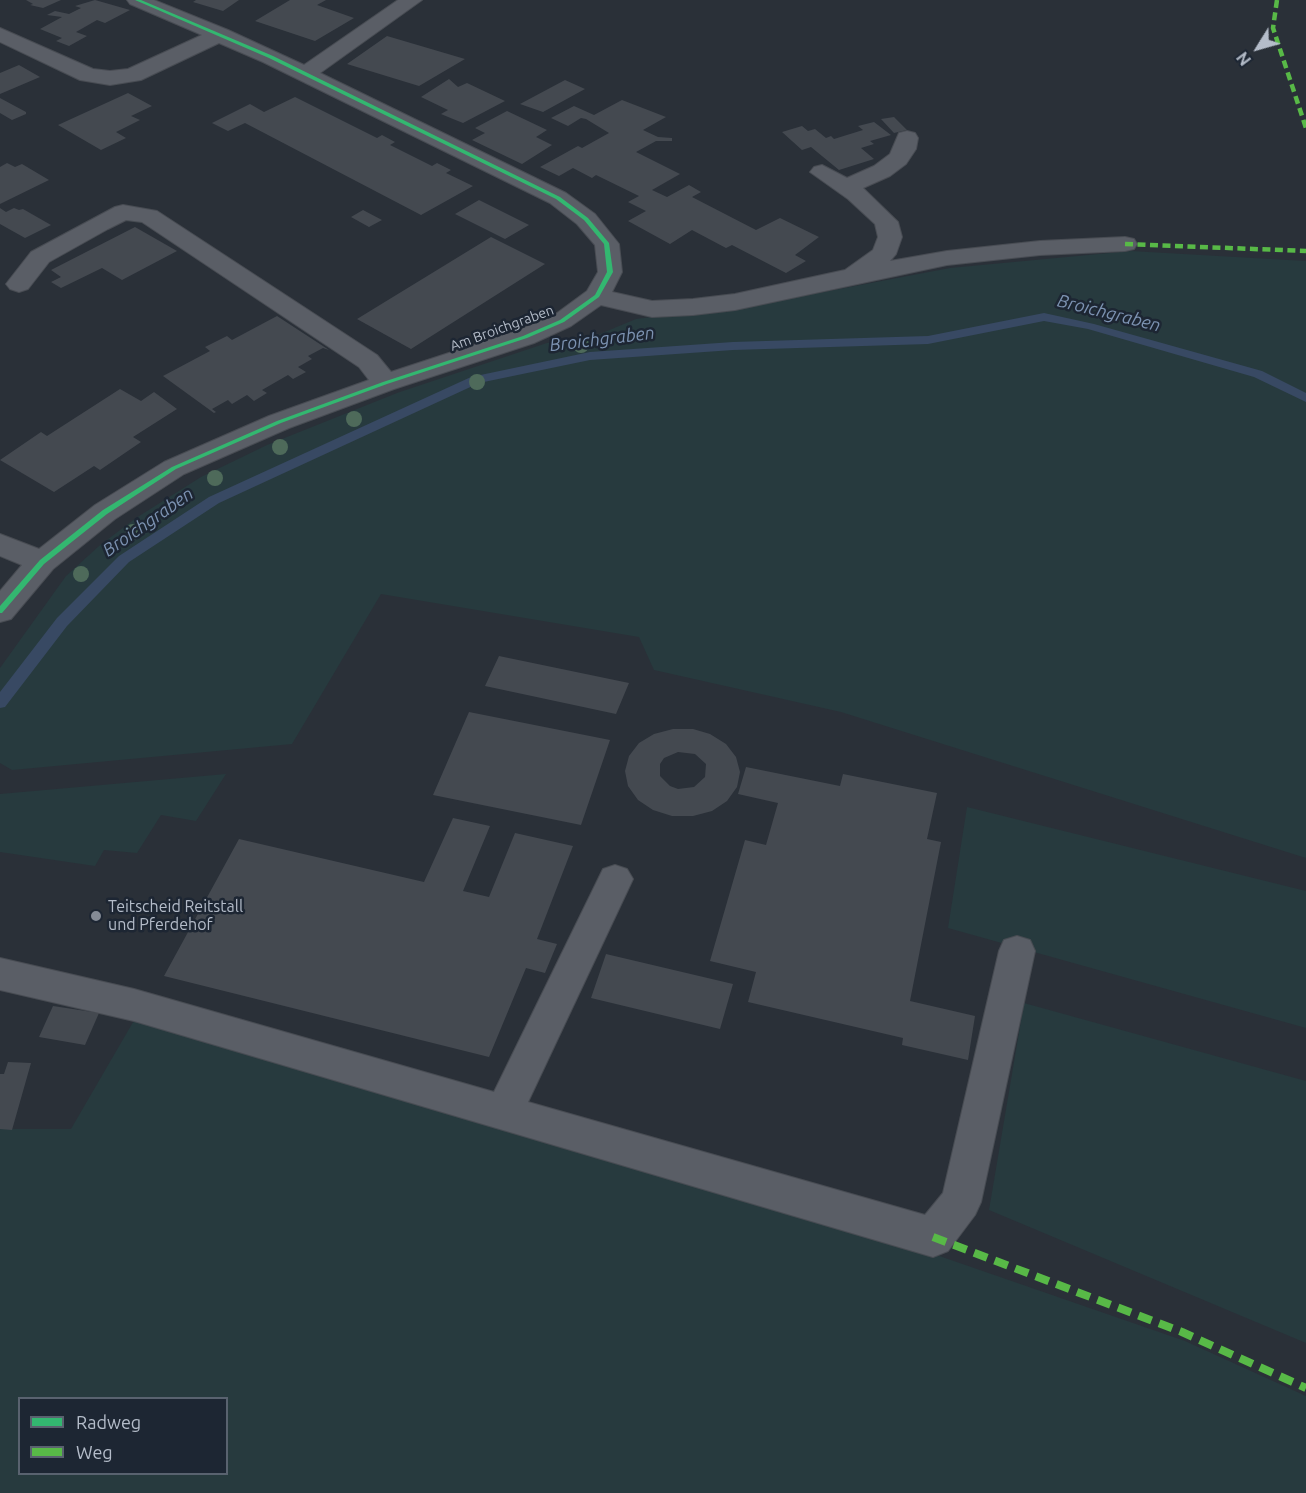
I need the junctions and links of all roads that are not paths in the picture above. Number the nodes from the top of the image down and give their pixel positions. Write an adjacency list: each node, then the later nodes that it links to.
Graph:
1 (137, 0): 4 (street, Am Broichgraben)
2 (412, 0): 5 (street)
3 (0, 34): 4 (street)
4 (221, 34): 5 (street, Am Broichgraben)
5 (306, 73): 12 (street, Am Broichgraben)
6 (906, 138): 8 (street)
7 (822, 172): 8 (street)
8 (846, 187): 10 (street)
9 (1125, 244): 10 (street)
10 (853, 276): 12 (street)
11 (19, 284): 13 (street)
12 (597, 296): 13 (street, Am Broichgraben)
13 (385, 382): 15 (street, Am Broichgraben)
14 (0, 544): 15 (street)
15 (42, 562): 16 (street, Am Broichgraben)
16 (0, 611)
17 (615, 879): 20 (street)
18 (1017, 951): 20 (street)
19 (0, 974): 20 (street)
20 (504, 1112)

